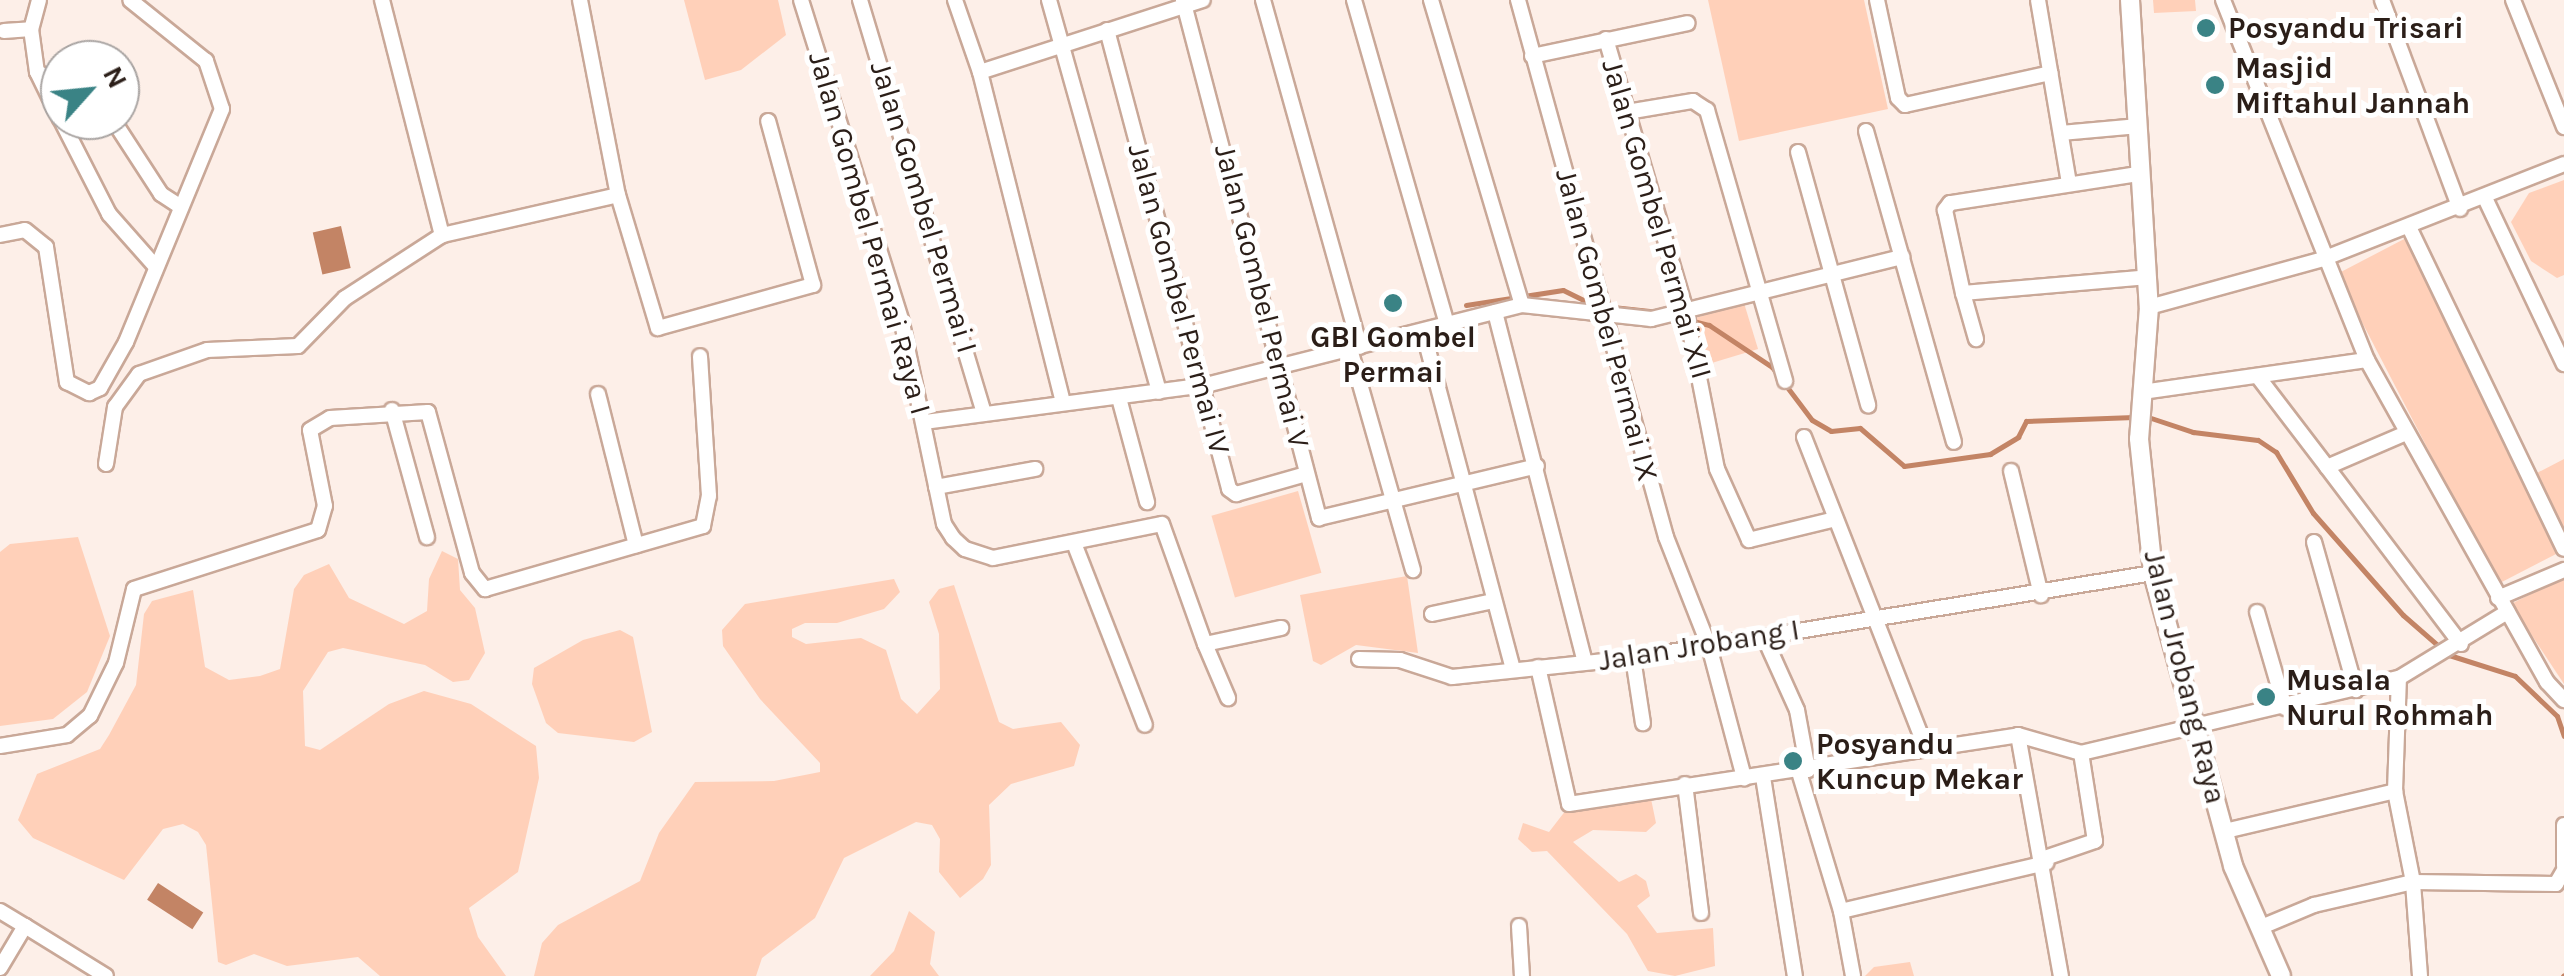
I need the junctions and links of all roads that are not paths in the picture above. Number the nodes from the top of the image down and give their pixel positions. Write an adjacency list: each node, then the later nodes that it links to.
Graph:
1 (38, 0): 22 (street)
2 (130, 0): 47 (street)
3 (382, 0): 51 (street)
4 (580, 0): 45 (street)
5 (801, 0): 83 (street, Jalan Gombel Permai Raya I)
6 (860, 0): 82 (street, Jalan Gombel Permai I)
7 (955, 0): 29 (street)
8 (1048, 0): 26 (street)
9 (1203, 0): 20 (street)
10 (1263, 0): 67 (street)
11 (1354, 0): 64 (street)
12 (1431, 0): 59 (street)
13 (1518, 0): 27 (street, Jalan Gombel Permai IX)
14 (1876, 0): 31 (street)
15 (2038, 0): 31 (street)
16 (2130, 0): 35 (street, Jalan Jrobang Raya)
17 (2223, 0): 53 (street)
18 (2382, 0): 48 (street)
19 (2512, 0): 36 (street)
20 (1184, 2): 23 (street); 71 (street, Jalan Gombel Permai V)
21 (1688, 23): 25 (street)
22 (31, 29): 24 (street); 28 (street)
23 (1107, 30): 26 (street); 74 (street, Jalan Gombel Permai IV)
24 (4, 32)
25 (1606, 39): 27 (street); 33 (street, Jalan Gombel Permai XII)
26 (1060, 43): 29 (street); 75 (street)
27 (1532, 56): 63 (street, Jalan Gombel Permai IX)
28 (37, 72): 30 (street); 32 (street)
29 (980, 72): 79 (street)
30 (40, 73)
31 (2052, 73): 38 (street)
32 (40, 78)
33 (1628, 112): 57 (street); 61 (street, Jalan Gombel Permai XII)
34 (768, 121): 45 (street)
35 (2139, 126): 38 (street); 43 (street, Jalan Jrobang Raya)
36 (2564, 127)
37 (1866, 132): 52 (street)
38 (2061, 133): 44 (street)
39 (71, 140): 54 (street)
40 (126, 140): 47 (street)
41 (1798, 152): 55 (street)
42 (2564, 164): 46 (street)
43 (2138, 174): 44 (street); 56 (street, Jalan Jrobang Raya)
44 (2069, 183): 58 (street)
45 (618, 195): 51 (street)
46 (2485, 198): 48 (street); 70 (street)
47 (178, 205): 54 (street)
48 (2460, 208): 49 (street)
49 (2410, 227): 53 (street); 102 (street)
50 (0, 235): 54 (street)
51 (442, 235): 87 (street)
52 (1902, 257): 55 (street); 86 (street)
53 (2323, 260): 60 (street); 69 (street)
54 (155, 266)
55 (1829, 272): 57 (street); 80 (street)
56 (2148, 277): 58 (street); 60 (street, Jalan Jrobang Raya)
57 (1758, 293): 61 (street); 73 (street)
58 (1963, 293): 66 (street)
59 (1522, 305): 62 (street); 63 (street)
60 (2148, 307): 76 (street, Jalan Jrobang Raya)
61 (1686, 311): 63 (street); 97 (street, Jalan Gombel Permai XII)
62 (1494, 312): 64 (street); 88 (street)
63 (1609, 318): 116 (street, Jalan Gombel Permai IX)
64 (1447, 325): 65 (street)
65 (1423, 331): 67 (street); 93 (street)
66 (1976, 338)
67 (1355, 348): 71 (street); 96 (street)
68 (700, 356): 101 (street)
69 (2366, 360): 72 (street); 84 (street)
70 (2564, 364)
71 (1284, 365): 74 (street); 92 (street, Jalan Gombel Permai V)
72 (2259, 378): 76 (street); 89 (street)
73 (1785, 381)
74 (1206, 386): 75 (street); 92 (street, Jalan Gombel Permai IV)
75 (1159, 392): 78 (street)
76 (2142, 392): 105 (street, Jalan Jrobang Raya)
77 (598, 394): 101 (street)
78 (1120, 398): 79 (street); 95 (street)
79 (1062, 403): 82 (street)
80 (1868, 405)
81 (392, 410): 98 (street); 101 (street); 132 (street)
82 (984, 414): 83 (street)
83 (924, 422): 94 (street, Jalan Gombel Permai Raya I)
84 (2404, 434): 89 (street); 107 (street)
85 (1804, 437): 97 (street)
86 (1954, 442)
87 (106, 464)
88 (1537, 466): 93 (street); 120 (street)
89 (2326, 466): 117 (street)
90 (1034, 469): 94 (street)
91 (2011, 470): 106 (street)
92 (1306, 474): 96 (street, Jalan Gombel Permai V)
93 (1465, 484): 96 (street); 108 (street)
94 (936, 487): 100 (street, Jalan Gombel Permai Raya I)
95 (1147, 502)
96 (1394, 502): 103 (street)
97 (1836, 518): 112 (street)
98 (427, 537)
99 (2314, 542): 124 (street)
100 (1074, 543): 115 (street); 129 (street)
101 (636, 545)
102 (2564, 549)
103 (1413, 570)
104 (2564, 570): 107 (street)
105 (2153, 573): 106 (street, Jalan Jrobang I); 130 (street, Jalan Jrobang Raya)
106 (2041, 594): 112 (street, Jalan Jrobang I)
107 (2498, 598): 110 (street)
108 (1494, 600): 111 (street); 122 (street)
109 (2257, 612): 127 (street)
110 (2507, 612): 117 (street); 126 (street)
111 (1432, 614)
112 (1874, 614): 114 (street, Jalan Jrobang I); 133 (street)
113 (1280, 628): 115 (street)
114 (1764, 637): 116 (street, Jalan Jrobang I); 135 (street)
115 (1205, 644): 125 (street)
116 (1709, 646): 118 (street, Jalan Jrobang I); 137 (street, Jalan Gombel Permai IX)
117 (2450, 651): 123 (street)
118 (1633, 658): 120 (street, Jalan Jrobang I); 128 (street)
119 (1359, 660): 122 (street, Jalan Jrobang I)
120 (1585, 662): 121 (street, Jalan Jrobang I)
121 (1538, 666): 122 (street, Jalan Jrobang I); 138 (street)
122 (1513, 670)
123 (2399, 678): 124 (street); 139 (street)
124 (2356, 690): 127 (street)
125 (1228, 698)
126 (2564, 700)
127 (2284, 708): 130 (street)
128 (1644, 723)
129 (1145, 725)
130 (2198, 726): 134 (street); 141 (street, Jalan Jrobang Raya)
131 (2018, 735): 133 (street); 134 (street); 142 (street)
132 (0, 746)
133 (1926, 748): 135 (street)
134 (2081, 753): 142 (street)
135 (1804, 771): 136 (street); 146 (street)
136 (1763, 776): 137 (street); 154 (street)
137 (1744, 778): 138 (street)
138 (1685, 784): 147 (street)
139 (2394, 792): 141 (street); 144 (street)
140 (2564, 825): 143 (street)
141 (2224, 832): 150 (street, Jalan Jrobang Raya)
142 (2045, 860): 146 (street); 156 (street)
143 (2564, 868): 144 (street)
144 (2413, 882): 150 (street); 158 (street)
145 (0, 910): 148 (street)
146 (1842, 911): 155 (street)
147 (1701, 913)
148 (25, 926): 151 (street); 152 (street)
149 (1519, 926): 153 (street)
150 (2259, 928): 157 (street, Jalan Jrobang Raya)
151 (0, 968)
152 (106, 976)
153 (1522, 976)
154 (1795, 976)
155 (1853, 976)
156 (2061, 976)
157 (2282, 976)
158 (2420, 976)

